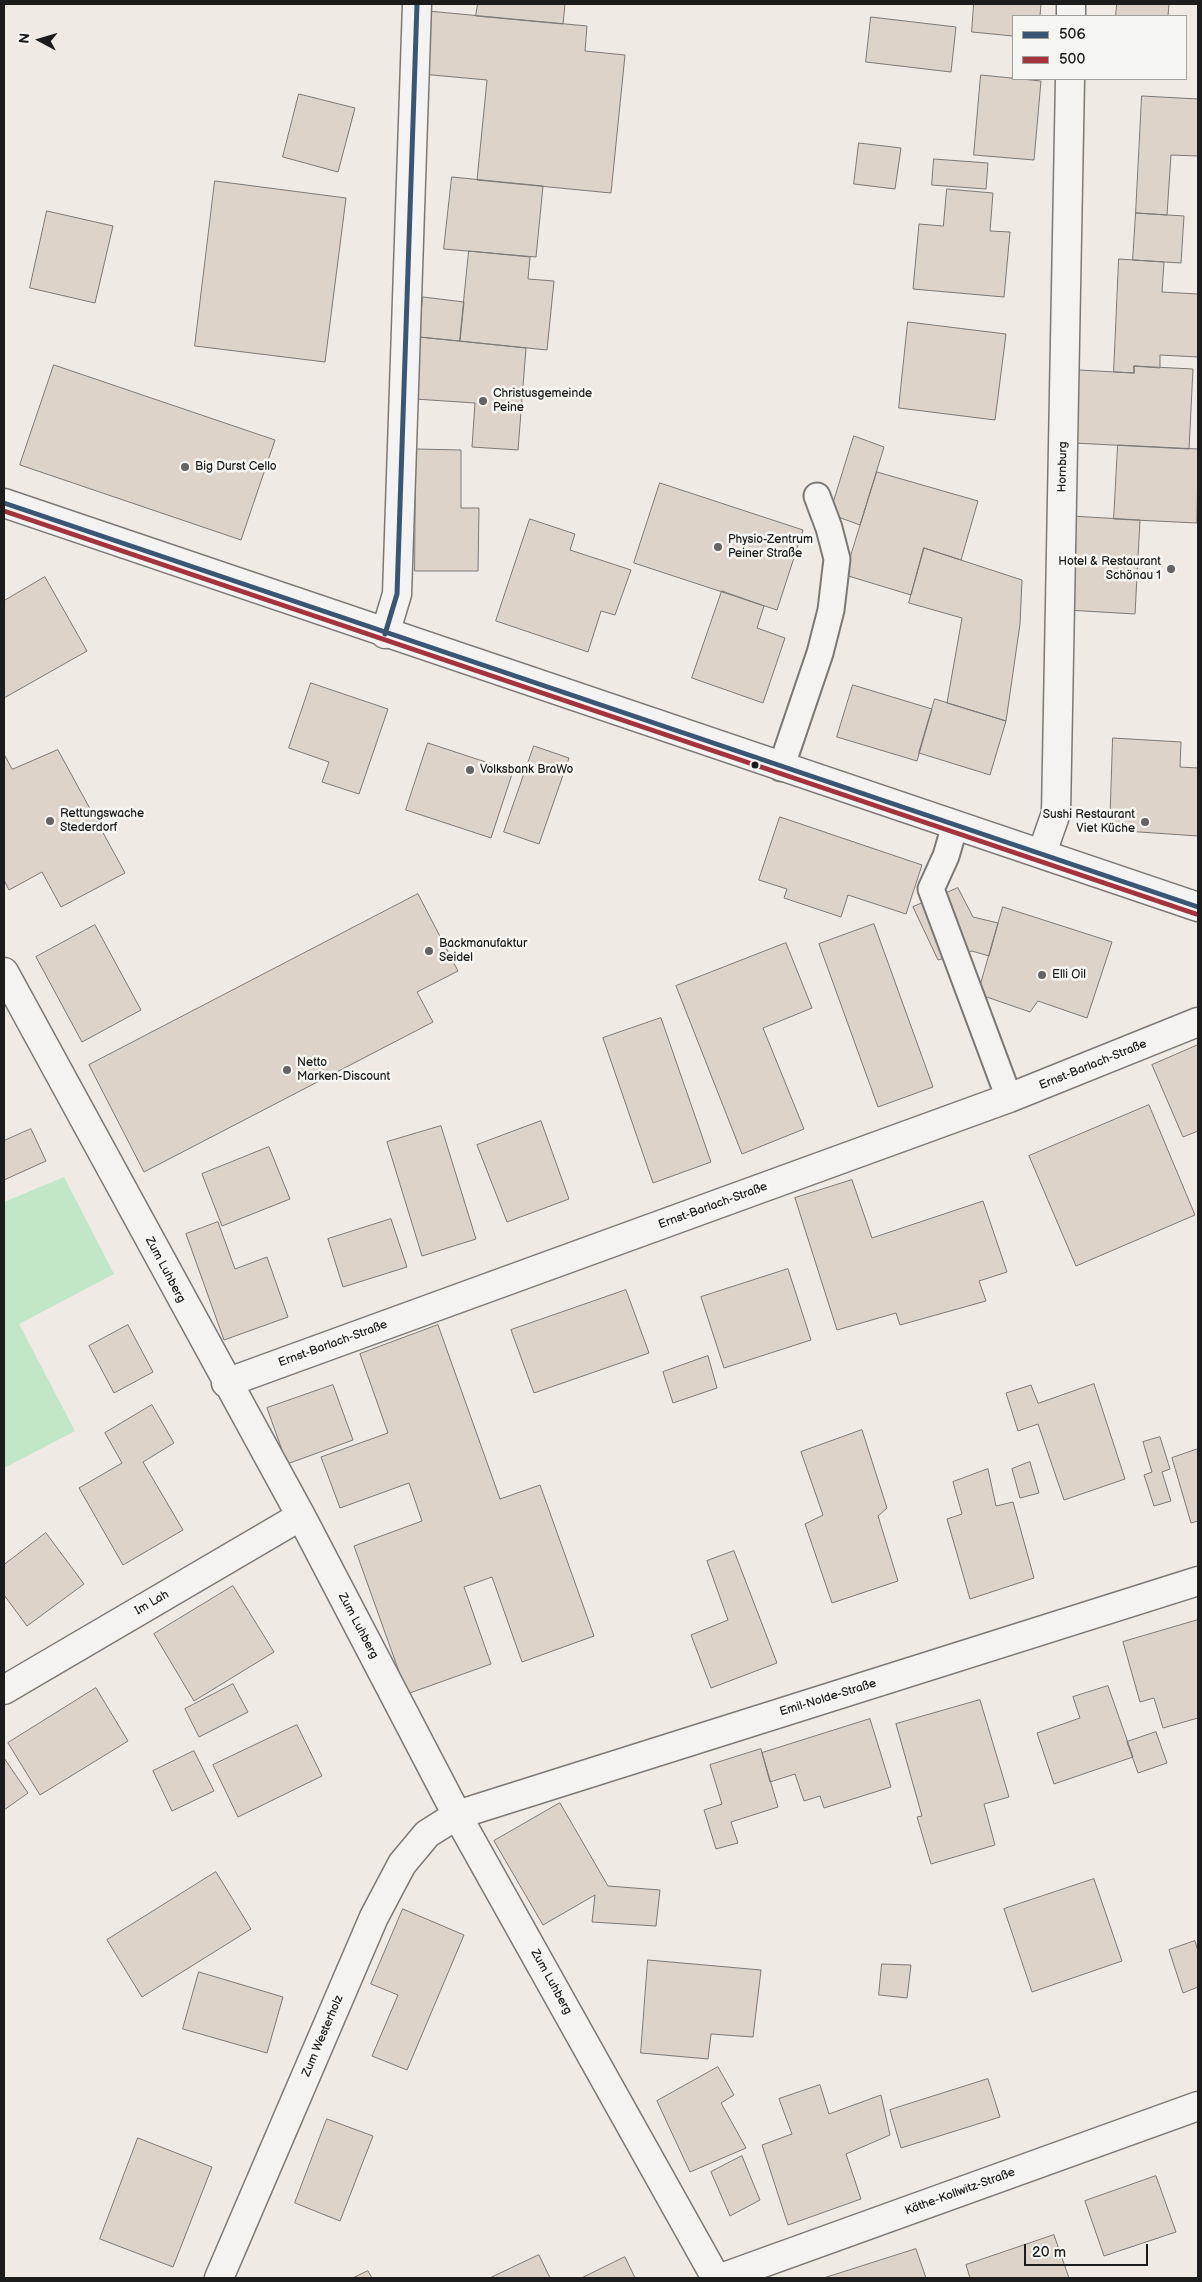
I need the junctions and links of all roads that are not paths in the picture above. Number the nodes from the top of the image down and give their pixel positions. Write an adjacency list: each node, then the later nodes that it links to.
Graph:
1 (417, 4): 5 (street)
2 (1070, 80): 8 (street, Hornburg)
3 (817, 496): 6 (lane)
4 (4, 503): 5 (street)
5 (385, 634): 6 (street)
6 (781, 768): 7 (street)
7 (955, 825): 8 (street); 12 (lane)
8 (1042, 854): 9 (street)
9 (1198, 907)
10 (4, 972): 13 (street, Zum Luhberg)
11 (1198, 1022): 12 (street, Ernst-Barlach-Straße)
12 (1009, 1098): 13 (street, Ernst-Barlach-Straße)
13 (226, 1383): 14 (street, Zum Luhberg)
14 (301, 1516): 16 (street, Im Lah); 17 (street, Zum Luhberg)
15 (1198, 1581): 17 (street, Emil-Nolde-Straße)
16 (4, 1690)
17 (457, 1815): 19 (street, Zum Westerholz); 20 (street, Zum Luhberg)
18 (1198, 2106): 21 (street, Käthe-Kollwitz-Straße)
19 (219, 2278)
20 (716, 2278)
21 (721, 2278)

